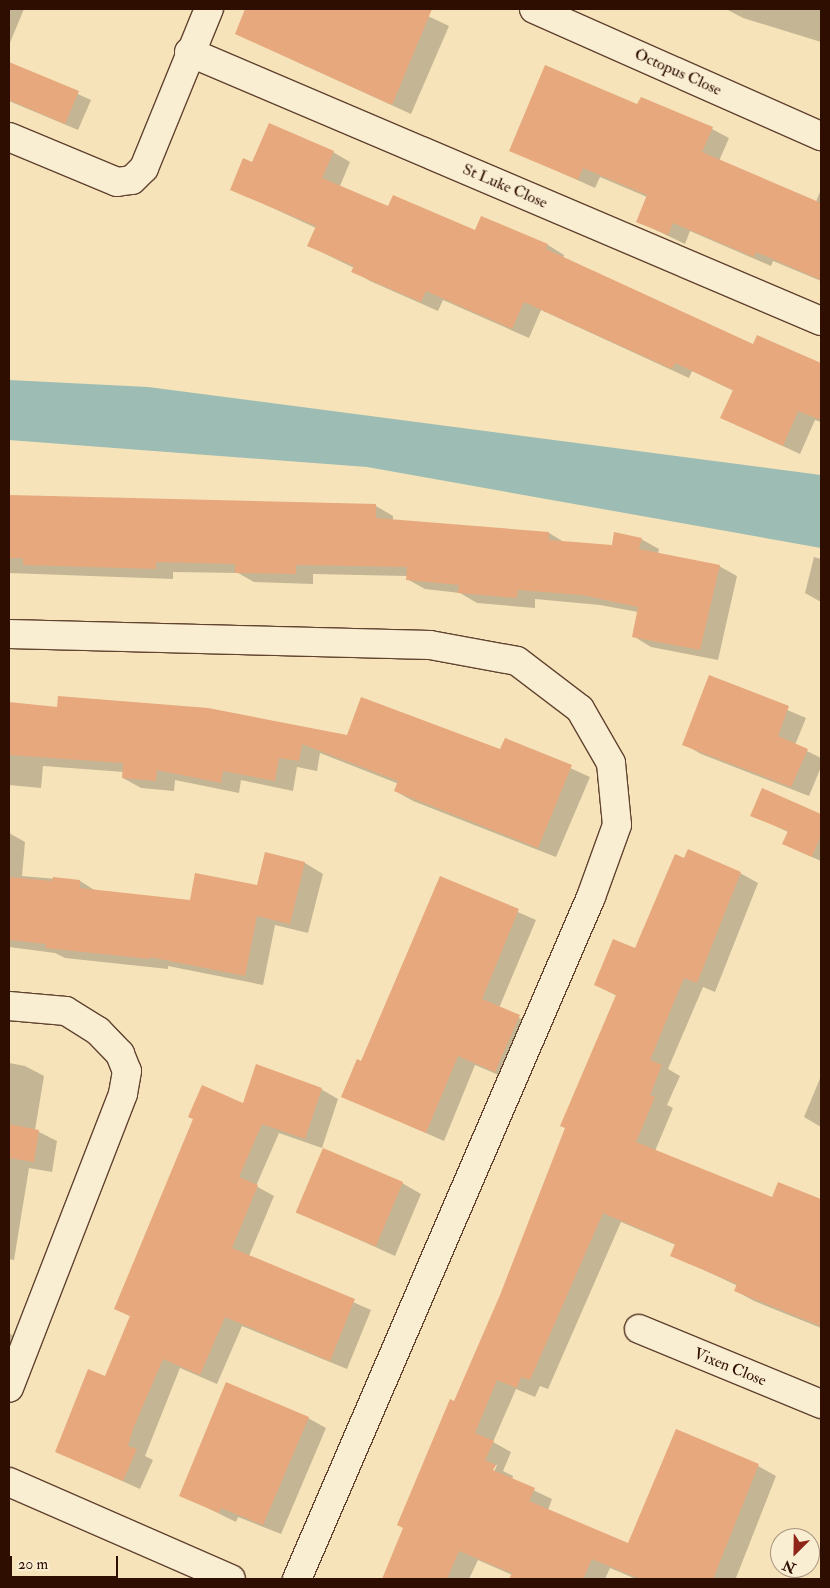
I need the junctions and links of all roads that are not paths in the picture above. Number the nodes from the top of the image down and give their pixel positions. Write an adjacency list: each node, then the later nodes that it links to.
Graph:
1 (209, 9): 3 (street)
2 (534, 9): 4 (street, Octopus Close)
3 (190, 52): 5 (street); 6 (street, St Luke Close)
4 (821, 136)
5 (9, 137)
6 (821, 321)
7 (9, 634): 14 (street)
8 (9, 1006): 10 (street)
9 (639, 1329): 11 (street, Vixen Close)
10 (9, 1388)
11 (821, 1404)
12 (9, 1482): 13 (street)
13 (231, 1579)
14 (297, 1579)

